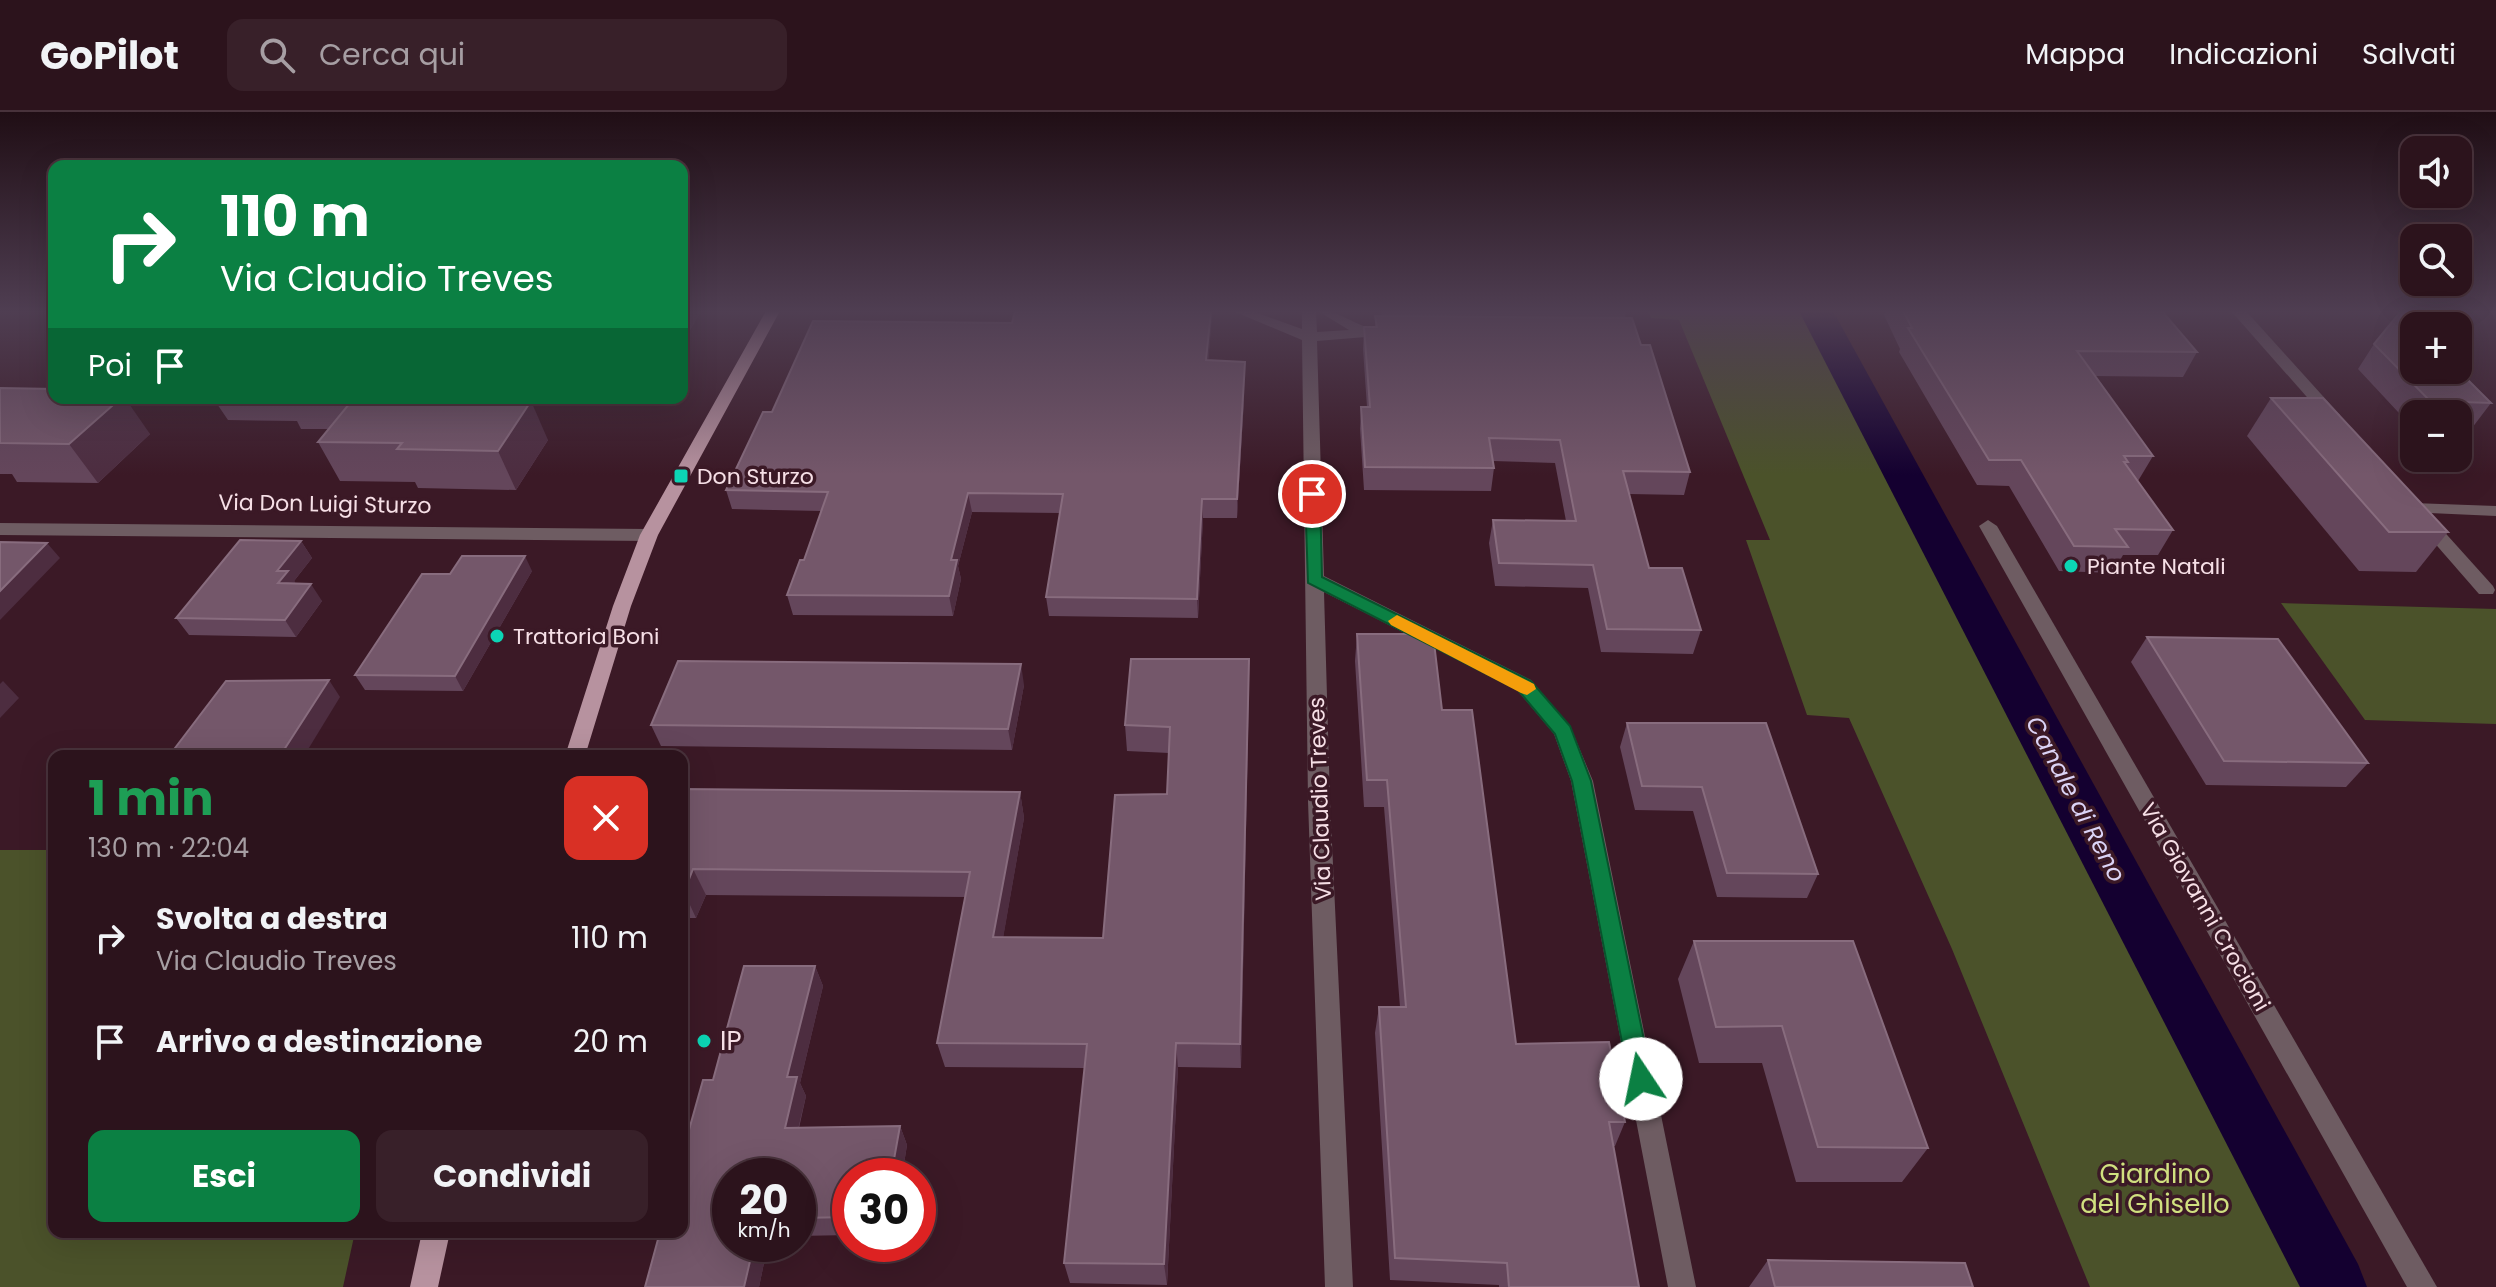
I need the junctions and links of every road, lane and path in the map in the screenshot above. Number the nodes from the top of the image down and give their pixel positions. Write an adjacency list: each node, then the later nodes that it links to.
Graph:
1 (743, 366): 8 (main road)
2 (1310, 366): 9 (street, Via Claudio Treves)
3 (2287, 366): 4 (street)
4 (2344, 430)
5 (2496, 511): 10 (street)
6 (1988, 526): 16 (street, Via Giovanni Crocioni)
7 (0, 529): 8 (street, Via Don Luigi Sturzo)
8 (649, 535): 11 (main road)
9 (1314, 579): 14 (street, Via Claudio Treves); 15 (street)
10 (2486, 590)
11 (577, 750)
12 (435, 1238): 13 (main road)
13 (424, 1287)
14 (1339, 1287)
15 (1682, 1287)
16 (2423, 1287)

